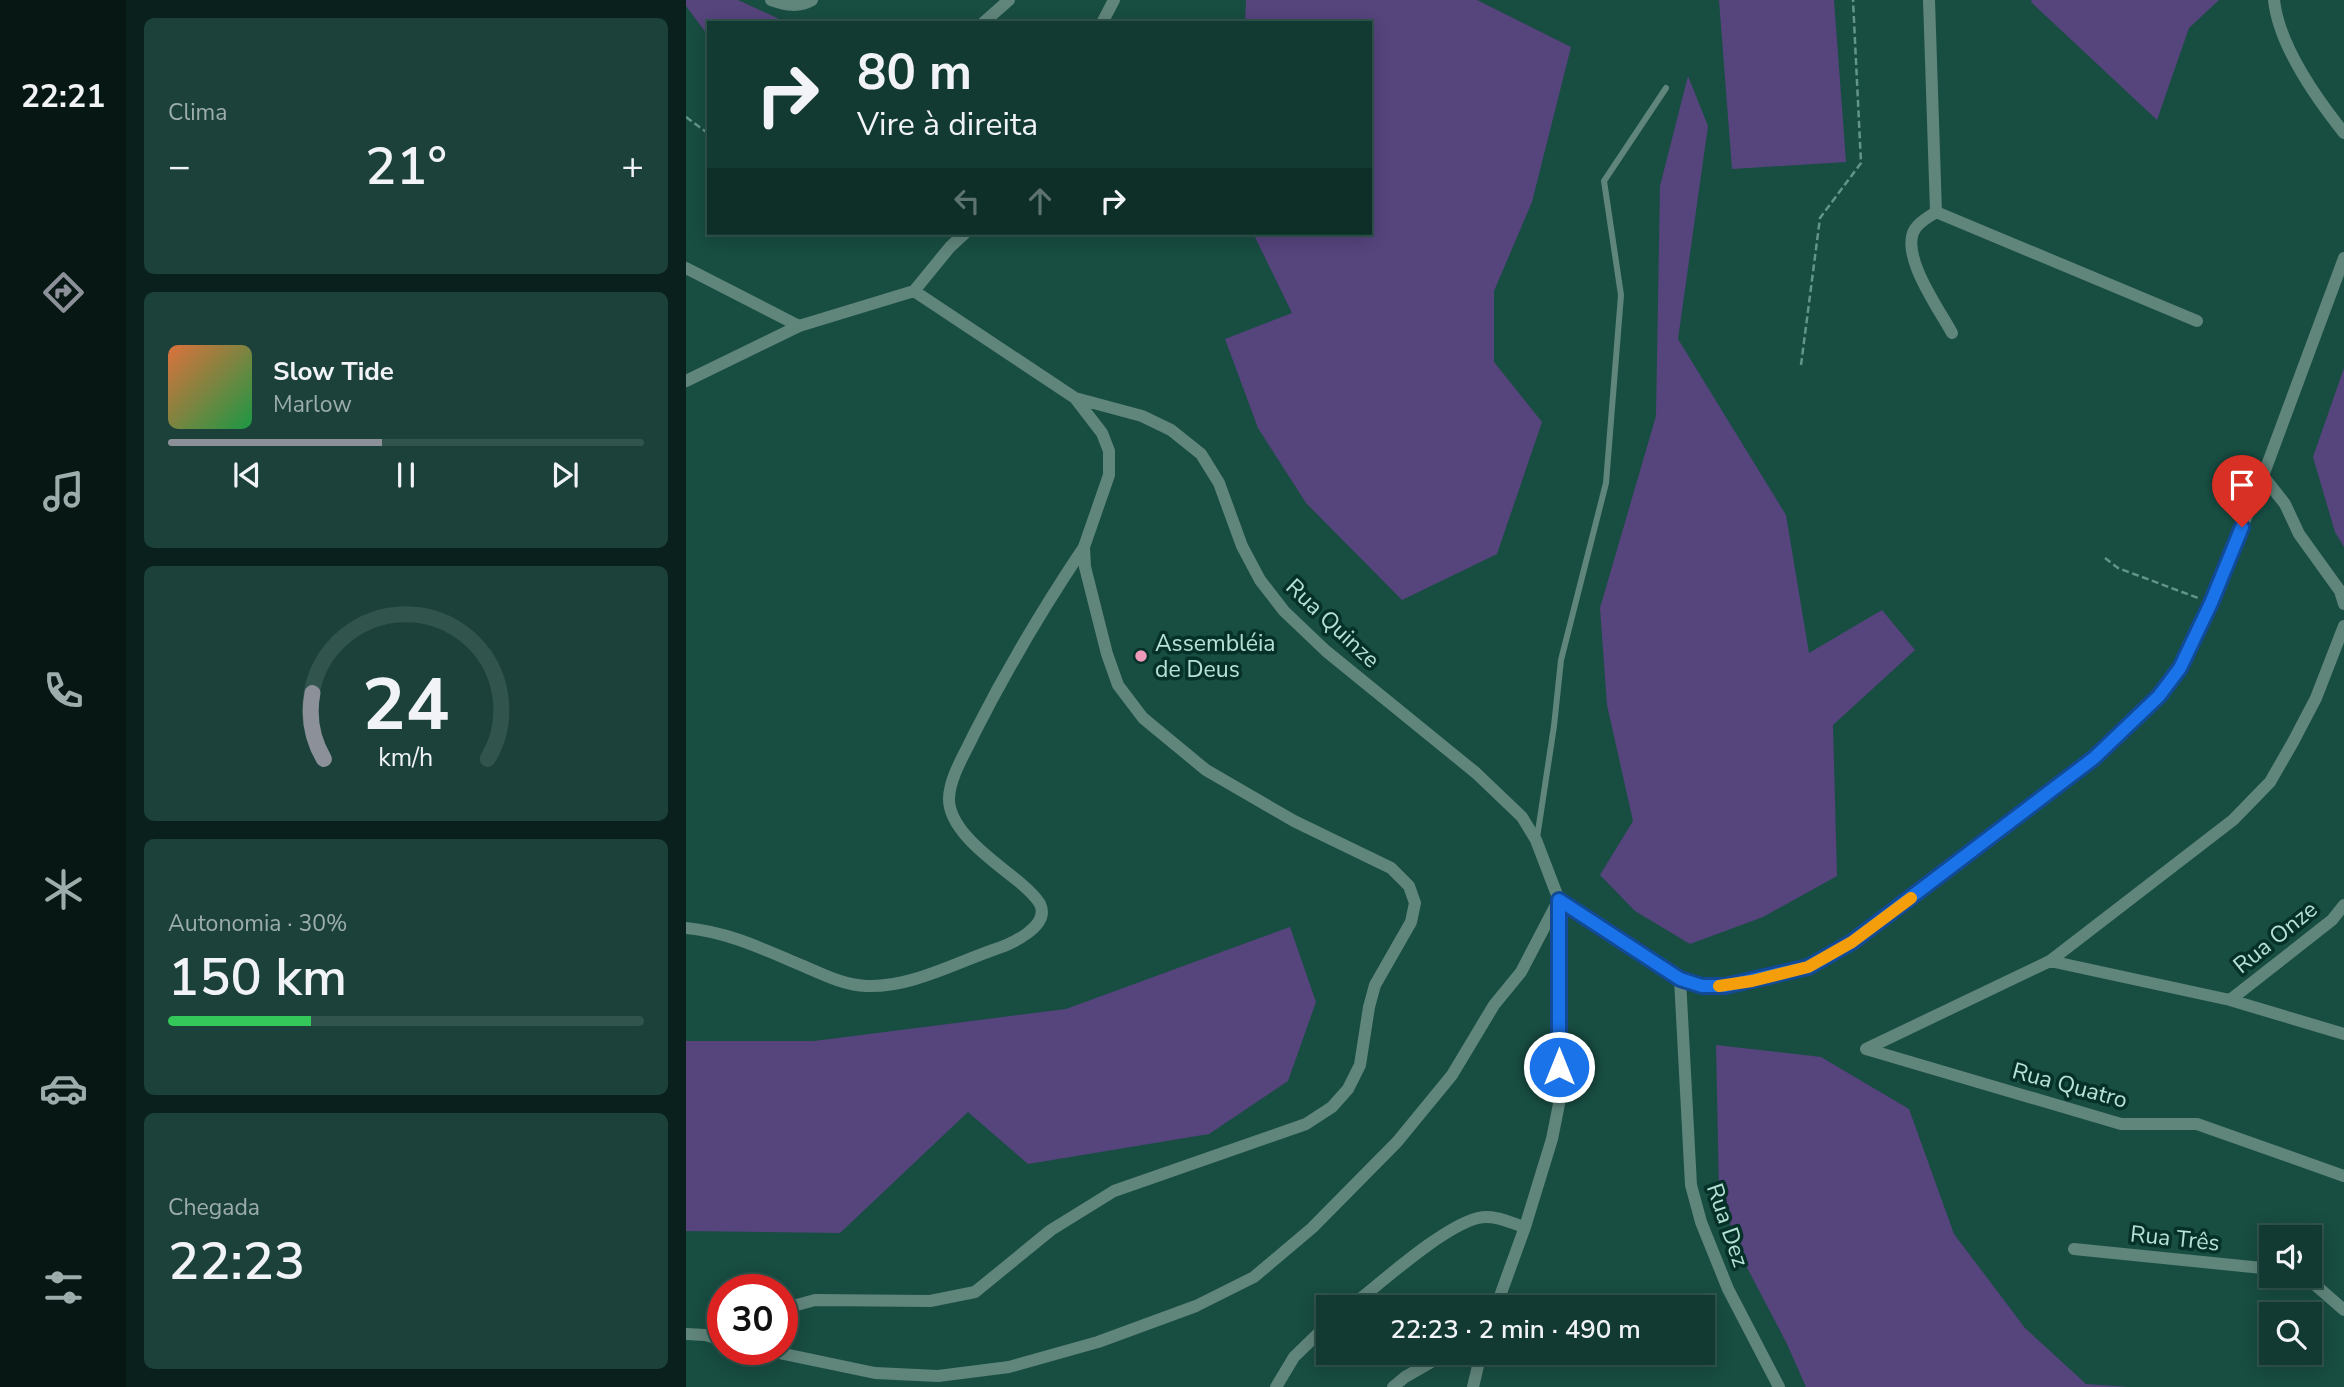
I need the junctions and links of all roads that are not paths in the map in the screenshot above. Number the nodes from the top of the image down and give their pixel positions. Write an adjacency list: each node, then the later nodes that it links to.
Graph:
1 (771, 0): 2 (street)
2 (812, 0)
3 (1010, 0): 7 (street)
4 (1114, 0): 8 (street)
5 (1929, 0): 11 (street)
6 (2274, 0): 10 (street)
7 (985, 21)
8 (1103, 21)
9 (1666, 89): 25 (lane)
10 (2344, 133)
11 (1936, 212): 16 (street); 18 (street)
12 (963, 235): 15 (street)
13 (2344, 258): 21 (street)
14 (686, 268): 17 (street)
15 (914, 291): 17 (street); 20 (street)
16 (2197, 321)
17 (799, 326): 19 (street)
18 (1952, 333)
19 (686, 381)
20 (1075, 398): 22 (street); 25 (street, Rua Quinze)
21 (2263, 476): 23 (street); 30 (street)
22 (1084, 547): 28 (street); 40 (street)
23 (2344, 604)
24 (2344, 626): 29 (street)
25 (1536, 840): 26 (street, Rua Quinze)
26 (1559, 900): 30 (street); 34 (street); 45 (street)
27 (2342, 911): 31 (street, Rua Onze)
28 (686, 928)
29 (2050, 961): 31 (street); 33 (street, Rua Quatro)
30 (1680, 979): 51 (street, Rua Dez)
31 (2230, 1000): 32 (street)
32 (2344, 1034)
33 (2344, 1177)
34 (1525, 1227): 38 (street); 39 (street)
35 (2074, 1249): 36 (street, Rua Três)
36 (2259, 1268)
37 (2319, 1288): 41 (street)
38 (1365, 1295)
39 (1500, 1295)
40 (798, 1305)
41 (2344, 1310)
42 (686, 1334): 43 (street)
43 (705, 1335)
44 (1316, 1336): 48 (street)
45 (798, 1357)
46 (1426, 1365): 49 (street)
47 (1478, 1365): 50 (street)
48 (1276, 1387)
49 (1393, 1387)
50 (1473, 1387)
51 (1779, 1387)

